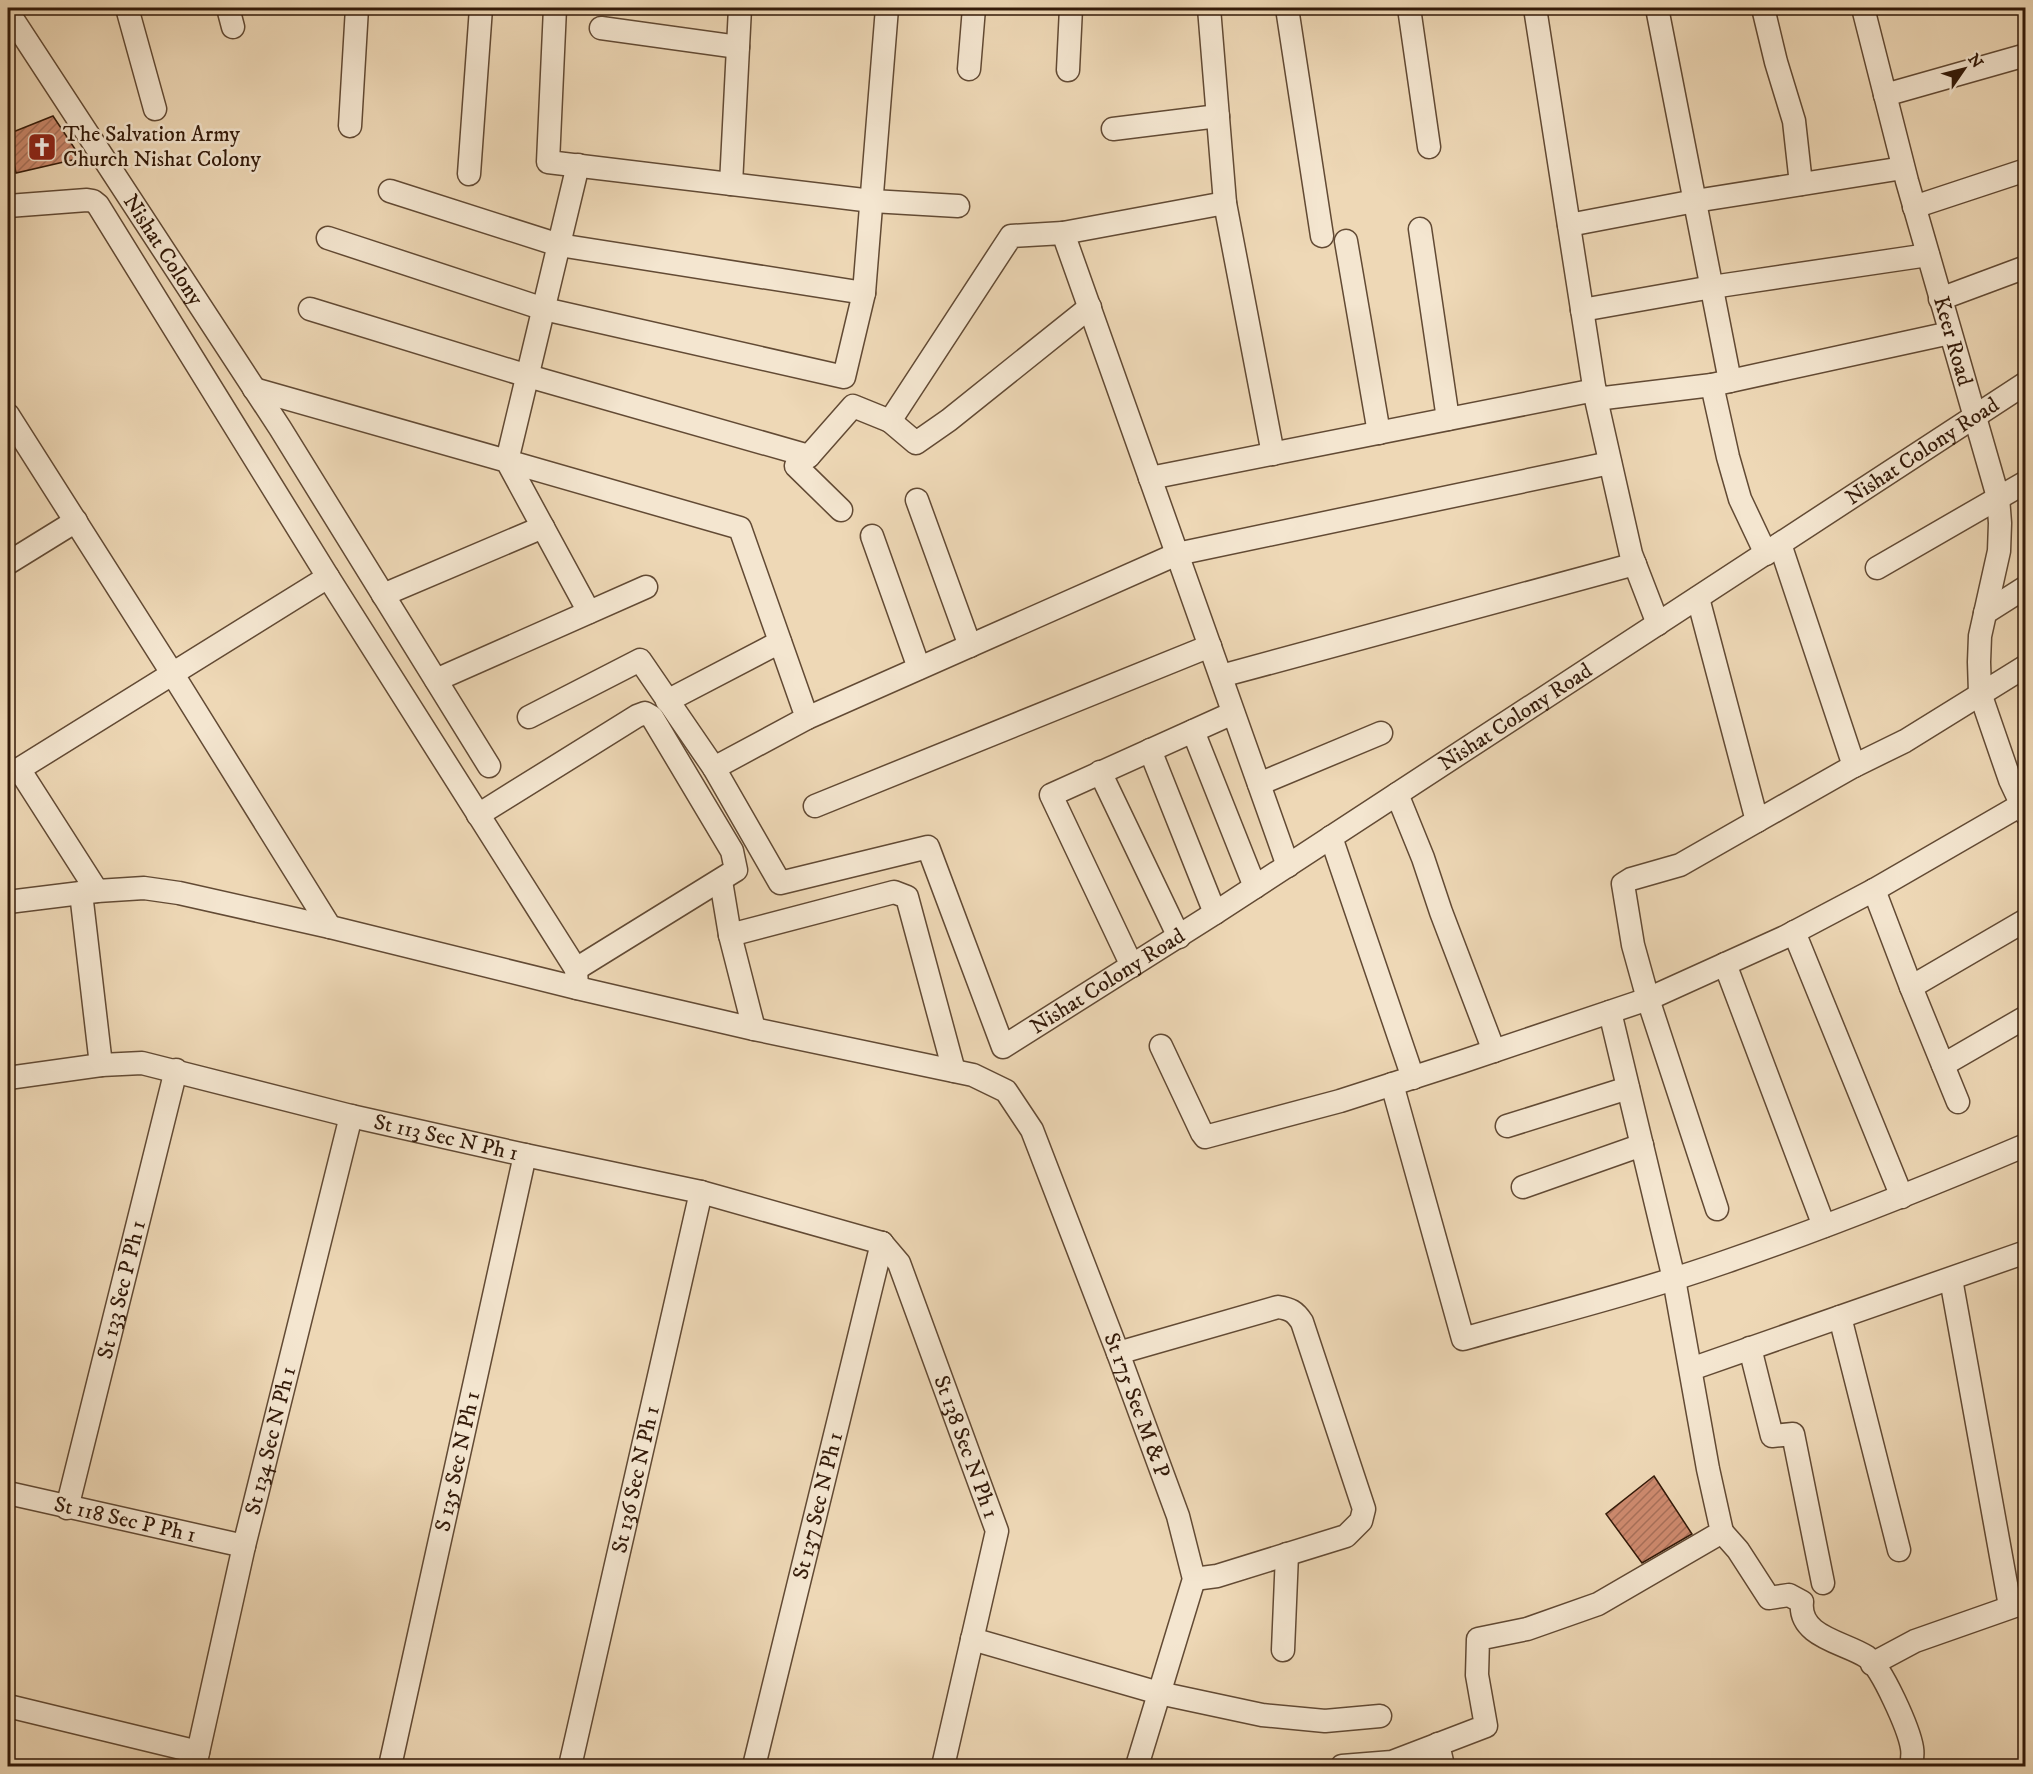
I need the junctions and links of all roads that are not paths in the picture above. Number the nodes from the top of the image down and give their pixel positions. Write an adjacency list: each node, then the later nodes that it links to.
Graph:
1 (127, 8): 23 (street)
2 (357, 8): 25 (street)
3 (482, 8): 31 (street)
4 (555, 8): 28 (street)
5 (740, 8): 18 (street)
6 (887, 8): 35 (street)
7 (974, 8): 20 (street)
8 (1071, 8): 21 (street)
9 (1209, 8): 24 (street)
10 (1287, 8): 44 (street)
11 (1409, 8): 27 (street)
12 (1535, 8): 41 (street)
13 (1657, 8): 36 (street)
14 (1763, 8): 33 (street)
15 (1863, 8): 22 (street, Keer Road)
16 (8, 12): 61 (street, Nishat Colony)
17 (601, 28): 18 (street)
18 (738, 47): 32 (street)
19 (2025, 55): 22 (street)
20 (969, 69)
21 (1068, 70)
22 (1884, 95): 29 (street, Keer Road)
23 (155, 109)
24 (1218, 116): 26 (street); 37 (street)
25 (350, 126)
26 (1113, 129)
27 (1429, 147)
28 (578, 165): 32 (street); 47 (street)
29 (1904, 168): 33 (street); 40 (street, Keer Road)
30 (2025, 170): 40 (street)
31 (469, 174)
32 (731, 184): 35 (street)
33 (1801, 184): 36 (street)
34 (390, 191): 47 (street)
35 (872, 201): 39 (street); 51 (street)
36 (1695, 201): 41 (street); 50 (street)
37 (1225, 203): 43 (street); 68 (street)
38 (8, 206): 85 (street)
39 (958, 206)
40 (1914, 207): 48 (street, Keer Road)
41 (1569, 225): 56 (street)
42 (1420, 230): 65 (street)
43 (1064, 233): 53 (street); 66 (street)
44 (1322, 236)
45 (328, 238): 55 (street)
46 (1346, 241): 67 (street)
47 (559, 244): 51 (street); 55 (street)
48 (1928, 255): 50 (street); 52 (street, Keer Road)
49 (2025, 267): 52 (street)
50 (1713, 287): 56 (street); 59 (street)
51 (864, 293): 55 (street)
52 (1940, 299): 57 (street, Keer Road)
53 (1090, 307): 66 (street); 72 (street)
54 (310, 309): 58 (street)
55 (544, 309): 58 (street)
56 (1582, 310): 62 (street)
57 (1950, 333): 59 (street); 64 (street, Keer Road)
58 (528, 376): 69 (street); 70 (street)
59 (1721, 383): 62 (street); 80 (street)
60 (2025, 383): 64 (street, Nishat Colony Road)
61 (254, 389): 70 (street); 88 (street, Nishat Colony)
62 (1596, 395): 65 (street); 71 (street)
63 (8, 415): 77 (street)
64 (1974, 417): 74 (street, Keer Road); 80 (street, Nishat Colony Road)
65 (1448, 419): 67 (street)
66 (890, 421): 69 (street)
67 (1379, 433): 68 (street)
68 (1273, 454): 72 (street)
69 (809, 456): 76 (street)
70 (507, 461): 78 (street); 93 (street)
71 (1610, 463): 81 (street); 83 (street)
72 (1150, 478): 81 (street)
73 (2025, 482): 74 (street)
74 (1998, 497): 84 (street); 91 (street, Keer Road)
75 (917, 500): 94 (street)
76 (841, 510)
77 (76, 521): 82 (street); 98 (street)
78 (543, 527): 88 (street); 90 (street)
79 (872, 536): 97 (street)
80 (1773, 549): 89 (street, Nishat Colony Road); 110 (street)
81 (1177, 554): 94 (street); 95 (street)
82 (8, 563)
83 (1635, 564): 92 (street); 99 (street)
84 (1877, 568)
85 (328, 577): 98 (street); 118 (street)
86 (646, 586): 90 (street)
87 (2025, 586): 91 (street)
88 (383, 595): 100 (street, Nishat Colony)
89 (1698, 598): 92 (street, Nishat Colony Road); 119 (street)
90 (589, 612): 100 (street)
91 (1985, 613): 101 (street, Keer Road)
92 (1658, 624): 115 (street, Nishat Colony Road)
93 (780, 642): 102 (street); 105 (street)
94 (970, 646): 97 (street)
95 (1210, 646): 99 (street); 117 (street)
96 (2025, 666): 101 (street)
97 (920, 668): 105 (street)
98 (172, 673): 112 (street); 129 (street)
99 (1221, 676): 103 (street)
100 (436, 680): 109 (street, Nishat Colony)
101 (1980, 693): 110 (street); 116 (street, Keer Road)
102 (668, 700): 104 (street); 111 (street)
103 (1233, 712): 106 (street); 114 (street)
104 (529, 717)
105 (807, 718): 111 (street)
106 (1193, 731): 108 (street); 123 (street)
107 (1381, 733): 114 (street)
108 (1150, 750): 113 (street); 127 (street)
109 (489, 766)
110 (1854, 766): 119 (street)
111 (714, 768): 134 (street, Nishat Colony Road)
112 (13, 772): 125 (street)
113 (1100, 772): 132 (street); 134 (street)
114 (1259, 784): 121 (street)
115 (1397, 794): 120 (street, Nishat Colony Road); 142 (street)
116 (2021, 796): 124 (street)
117 (815, 806)
118 (478, 815): 122 (street); 135 (street)
119 (1757, 821): 137 (street)
120 (1331, 837): 121 (street, Nishat Colony Road); 148 (street)
121 (1288, 866): 123 (street, Nishat Colony Road)
122 (721, 881): 131 (street); 135 (street)
123 (1255, 887): 127 (street, Nishat Colony Road)
124 (1874, 890): 130 (street); 136 (street)
125 (89, 892): 126 (street, St 175 Sec M & P); 129 (street, St 175 Sec M & P); 143 (street)
126 (8, 902)
127 (1215, 913): 132 (street, Nishat Colony Road)
128 (2025, 920): 136 (street)
129 (330, 927): 135 (street, St 175 Sec M & P)
130 (1794, 932): 133 (street); 158 (street)
131 (730, 935): 140 (street); 146 (street)
132 (1179, 936): 134 (street, Nishat Colony Road)
133 (1725, 964): 137 (street); 160 (street)
134 (1132, 966)
135 (576, 978): 140 (street, St 175 Sec M & P)
136 (1911, 987): 144 (street)
137 (1648, 999): 138 (street); 159 (street)
138 (1610, 1012): 142 (street); 149 (street)
139 (2025, 1017): 144 (street)
140 (754, 1029): 146 (street, St 175 Sec M & P)
141 (1161, 1046): 148 (street)
142 (1494, 1051): 148 (street)
143 (100, 1065): 145 (street, St 113 Sec N Ph 1); 147 (street, St 113 Sec N Ph 1)
144 (1943, 1065): 150 (street)
145 (176, 1070): 151 (street, St 113 Sec N Ph 1); 170 (street, St 133 Sec P Ph 1)
146 (964, 1073): 167 (street, St 175 Sec M & P)
147 (8, 1078)
148 (1402, 1081): 163 (street)
149 (1628, 1088): 152 (street); 153 (street)
150 (1958, 1102)
151 (351, 1116): 155 (street, St 113 Sec N Ph 1); 172 (street, St 134 Sec N Ph 1)
152 (1507, 1126)
153 (1642, 1145): 156 (street); 163 (street)
154 (2025, 1145): 158 (street)
155 (525, 1155): 157 (street, St 113 Sec N Ph 1); 186 (street, S 135 Sec N Ph 1)
156 (1523, 1187)
157 (701, 1192): 161 (street, St 113 Sec N Ph 1); 187 (street, St 136 Sec N Ph 1)
158 (1902, 1197): 160 (street)
159 (1717, 1209)
160 (1824, 1226): 163 (street)
161 (882, 1243): 178 (street, St 138 Sec N Ph 1); 188 (street, St 137 Sec N Ph 1)
162 (2025, 1251): 164 (street)
163 (1674, 1279): 168 (street)
164 (1951, 1279): 165 (street); 177 (street)
165 (1840, 1317): 166 (street); 173 (street)
166 (1750, 1347): 168 (street); 176 (street)
167 (1118, 1353): 174 (street); 175 (street, St 175 Sec M & P)
168 (1691, 1369): 171 (street)
169 (8, 1494): 170 (street, St 118 Sec P Ph 1)
170 (67, 1508): 172 (street, St 118 Sec P Ph 1)
171 (1722, 1532): 180 (street); 184 (street)
172 (244, 1546): 185 (street, St 134 Sec N Ph 1)
173 (1899, 1550)
174 (1287, 1554): 175 (street); 179 (street)
175 (1194, 1580): 181 (street)
176 (1823, 1583)
177 (2018, 1604): 180 (street)
178 (972, 1639): 181 (street); 189 (street, St 138 Sec N Ph 1)
179 (1283, 1650)
180 (1872, 1664): 193 (street)
181 (1159, 1693): 183 (street); 190 (street)
182 (8, 1706): 185 (street)
183 (1380, 1716)
184 (1438, 1744): 191 (street); 192 (street)
185 (196, 1759)
186 (390, 1767)
187 (570, 1767)
188 (754, 1767)
189 (943, 1767)
190 (1137, 1767)
191 (1342, 1767)
192 (1443, 1767)
193 (1911, 1767)

